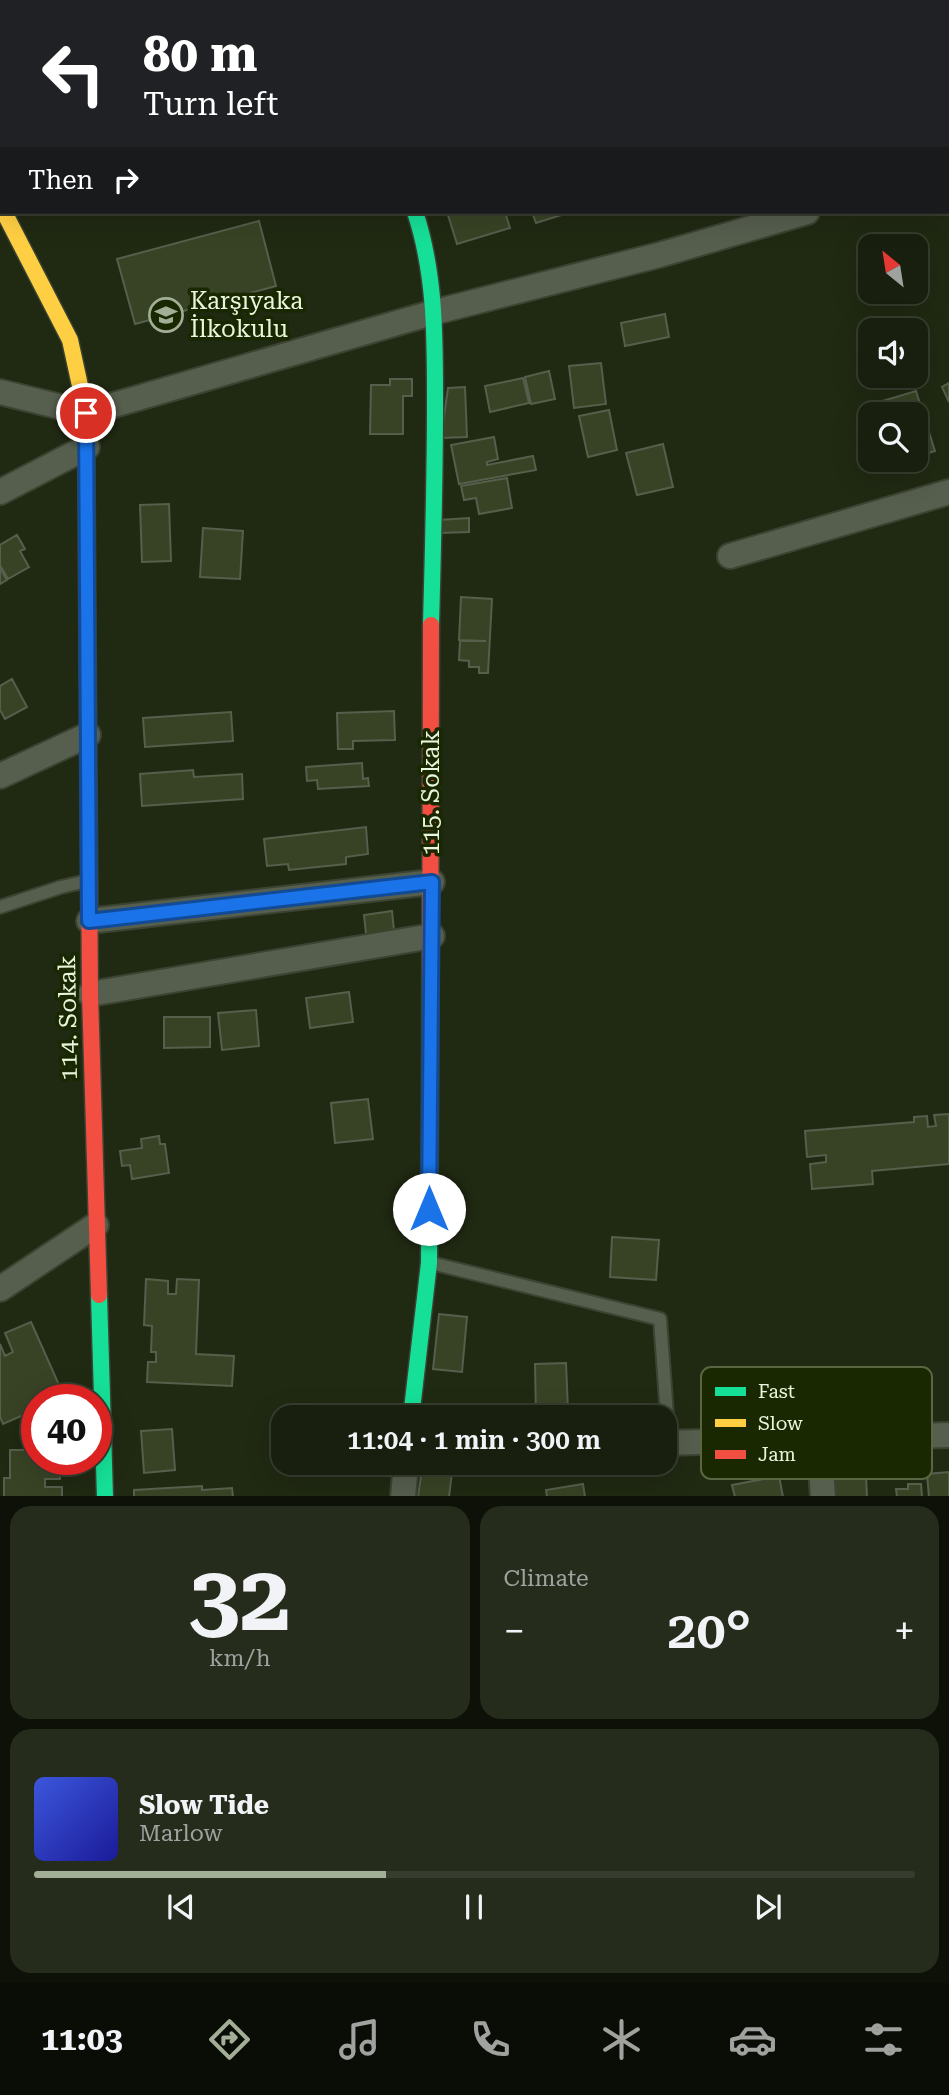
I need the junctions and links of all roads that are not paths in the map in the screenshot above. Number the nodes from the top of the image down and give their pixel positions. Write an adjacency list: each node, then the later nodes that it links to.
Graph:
1 (5, 214): 6 (street, 114. Sokak)
2 (416, 214): 4 (street, 115. Sokak)
3 (800, 214): 4 (street)
4 (435, 312): 6 (street); 14 (street, 115. Sokak)
5 (0, 392): 6 (street)
6 (86, 413): 7 (street, 114. Sokak)
7 (87, 447): 8 (street); 11 (street, 114. Sokak)
8 (0, 492)
9 (949, 492): 10 (street)
10 (730, 556)
11 (88, 735): 12 (street); 13 (street, 114. Sokak)
12 (0, 776)
13 (89, 881): 15 (lane); 16 (street, 114. Sokak)
14 (432, 882): 16 (street); 17 (street, 115. Sokak)
15 (0, 907)
16 (89, 921): 18 (street, 114. Sokak)
17 (432, 936): 18 (street); 20 (street, 115. Sokak)
18 (90, 994): 19 (street, 114. Sokak)
19 (96, 1225): 21 (street); 27 (street, 114. Sokak)
20 (429, 1263): 22 (street, 115. Sokak); 23 (lane)
21 (0, 1289)
22 (413, 1405)
23 (665, 1405)
24 (701, 1442): 25 (street)
25 (677, 1443)
26 (405, 1475): 28 (street)
27 (105, 1496)
28 (403, 1496)

